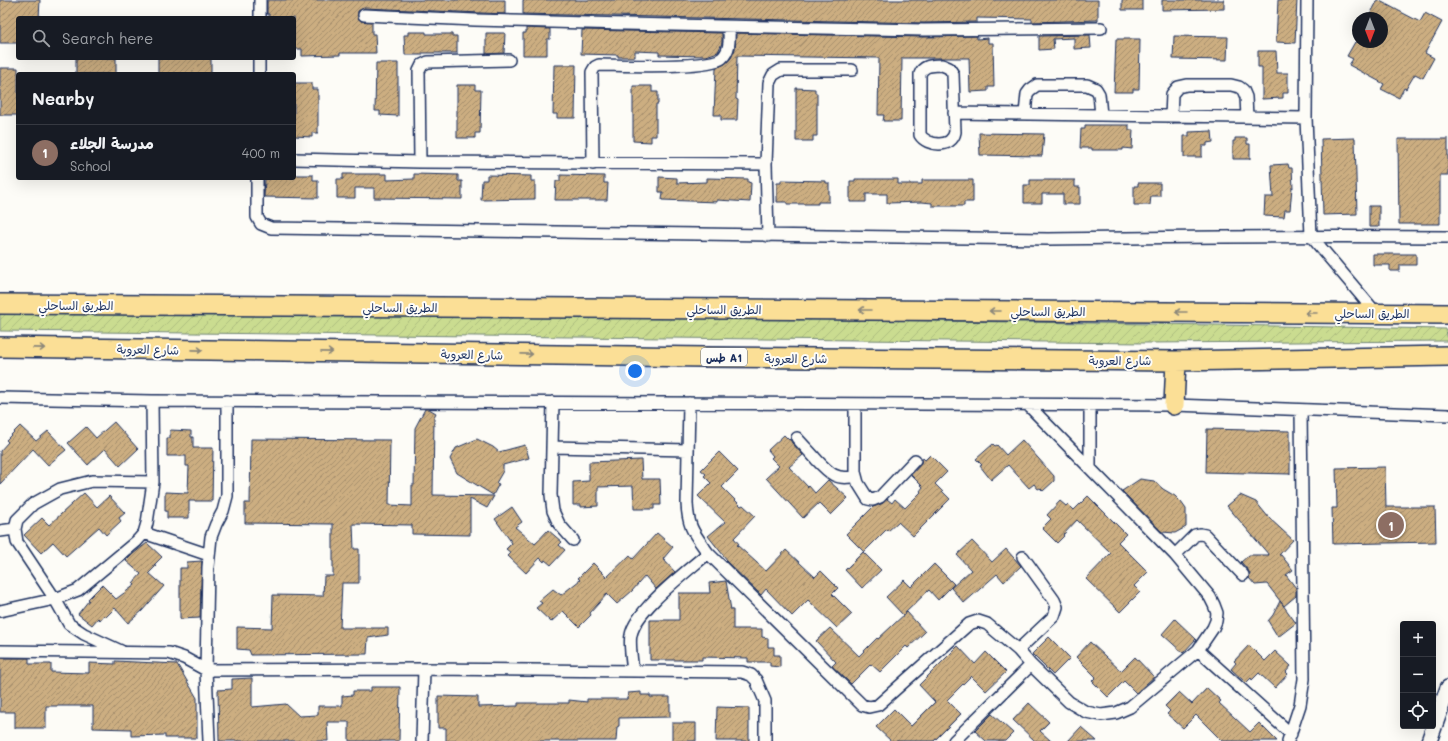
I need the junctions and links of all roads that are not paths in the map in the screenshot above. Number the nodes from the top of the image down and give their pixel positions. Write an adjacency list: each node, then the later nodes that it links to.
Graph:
1 (260, 0): 4 (street)
2 (1307, 0): 16 (street)
3 (364, 15): 5 (street)
4 (260, 16)
5 (729, 27): 6 (street); 19 (street)
6 (1102, 28)
7 (259, 60): 10 (street)
8 (509, 60): 18 (street)
9 (852, 70): 20 (street)
10 (259, 72)
11 (954, 113): 11 (street); 12 (street)
12 (1025, 114): 13 (street); 13 (street)
13 (1101, 115): 14 (street)
14 (1171, 116): 15 (street); 15 (street)
15 (1247, 117): 16 (street)
16 (1306, 118): 23 (street)
17 (296, 159): 18 (street)
18 (420, 162): 19 (street)
19 (593, 164): 20 (street)
20 (766, 164): 22 (street)
21 (257, 180): 22 (street)
22 (768, 236): 23 (street)
23 (1311, 236): 24 (street); 27 (street)
24 (1448, 237)
25 (0, 304): 27 (highway, الطريق الساحلي, one-way to 25)
26 (1443, 310): 27 (highway, الطريق الساحلي)
27 (1376, 313)
28 (0, 347): 30 (highway, شارع العروبة / طس A1, one-way to 30)
29 (1443, 359): 30 (highway, شارع العروبة / طس A1)
30 (1176, 361): 38 (highway)
31 (0, 398): 32 (street)
32 (152, 401): 33 (street); 48 (street)
33 (228, 401): 34 (street); 54 (street)
34 (554, 402): 35 (street); 43 (street)
35 (689, 403): 36 (street); 44 (street)
36 (855, 404): 37 (street); 47 (street)
37 (1028, 405): 39 (street); 46 (street)
38 (1174, 405): 39 (street); 40 (street)
39 (1090, 406): 46 (street)
40 (1301, 410): 41 (street); 69 (street)
41 (1448, 414)
42 (797, 438): 47 (street)
43 (552, 447): 44 (street); 52 (street)
44 (688, 450): 53 (street)
45 (915, 460): 47 (street)
46 (1090, 466): 55 (street)
47 (856, 476)
48 (152, 482): 49 (street); 51 (street)
49 (14, 529): 50 (street); 58 (street)
50 (0, 530)
51 (144, 533): 54 (street); 58 (street)
52 (573, 540)
53 (708, 553): 60 (street); 67 (street)
54 (209, 555): 66 (street)
55 (1175, 555): 57 (street); 61 (street)
56 (1023, 556): 60 (street)
57 (1243, 575)
58 (55, 599): 59 (street); 63 (street)
59 (0, 611)
60 (1018, 650): 64 (street)
61 (1198, 650): 64 (street); 69 (street)
62 (0, 651): 63 (street)
63 (124, 653): 66 (street)
64 (1031, 665): 73 (street)
65 (424, 669): 66 (street); 67 (street); 71 (street)
66 (206, 670): 70 (street)
67 (633, 672): 72 (street)
68 (1448, 688): 74 (main road)
69 (1289, 738)
70 (209, 741)
71 (422, 741)
72 (765, 741)
73 (954, 741)
74 (1429, 741)

